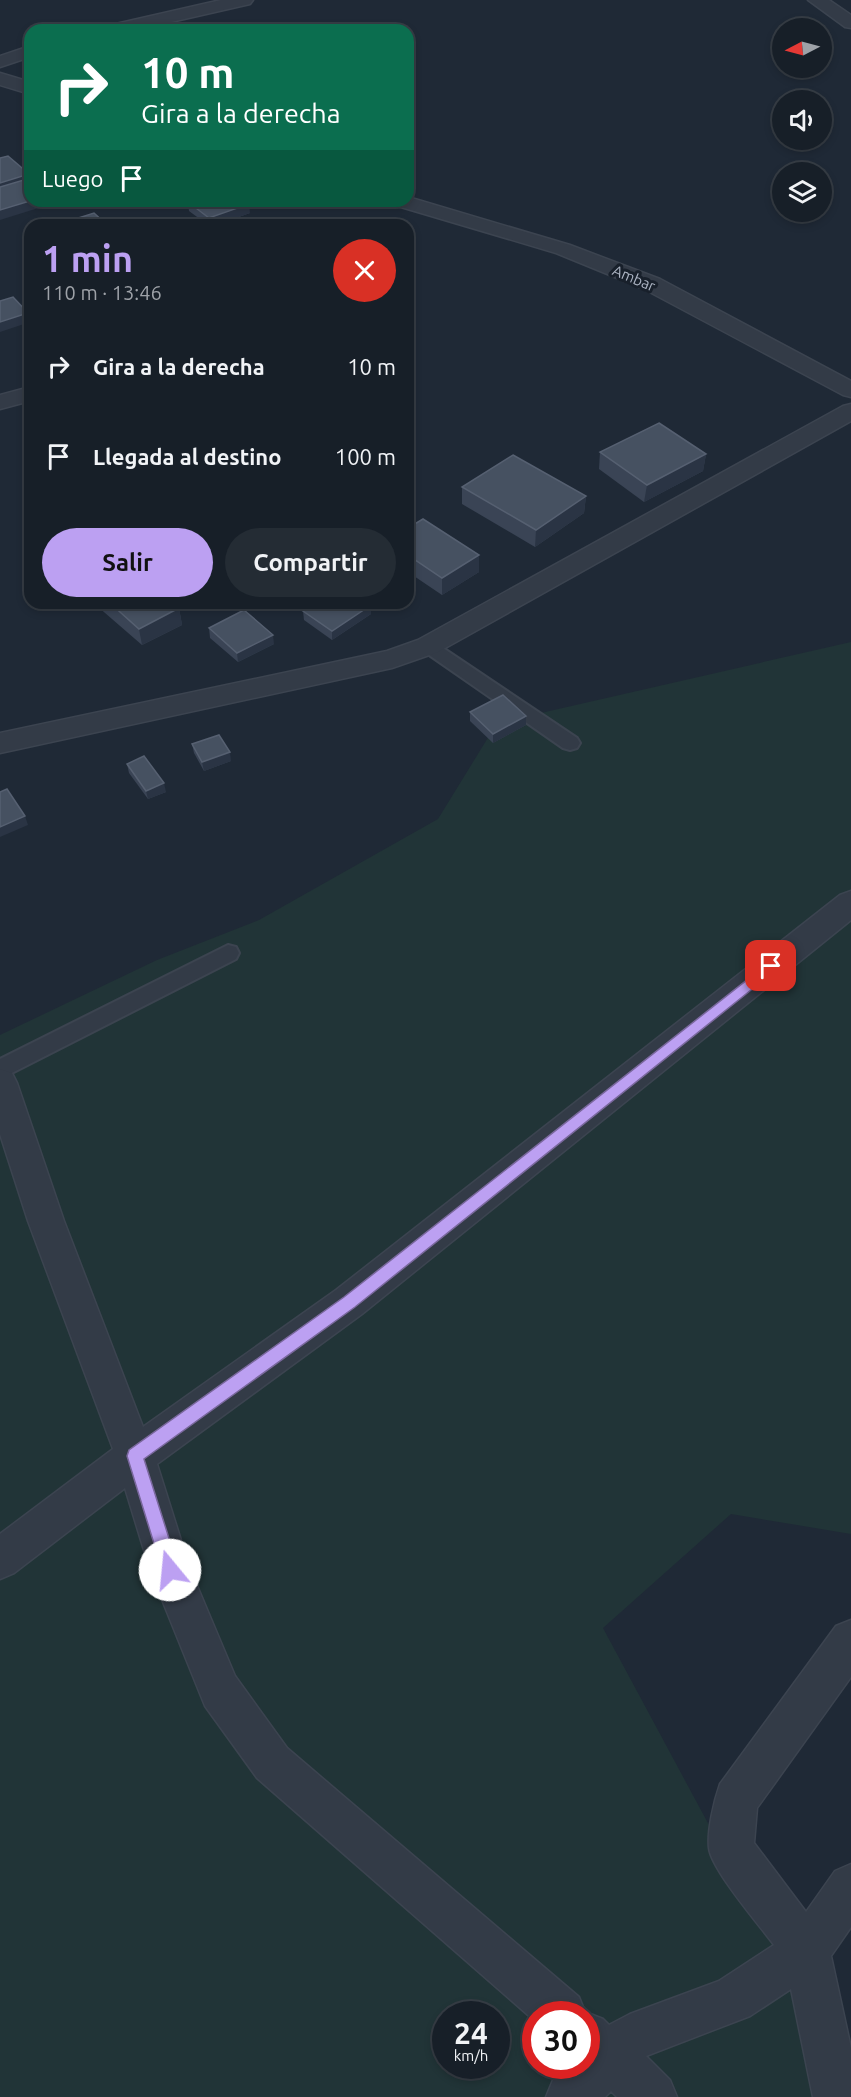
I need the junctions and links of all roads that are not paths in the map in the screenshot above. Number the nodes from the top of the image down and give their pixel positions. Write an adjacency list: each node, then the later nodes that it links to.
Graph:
1 (244, 0): 4 (street)
2 (817, 0): 3 (street)
3 (851, 23)
4 (139, 24)
5 (24, 53): 6 (street)
6 (0, 62)
7 (0, 79): 8 (street)
8 (24, 86)
9 (414, 205): 10 (street, Ambar)
10 (851, 390)
11 (24, 396): 12 (street)
12 (0, 402)
13 (851, 411): 14 (street)
14 (428, 646): 15 (street); 16 (lane)
15 (0, 743)
16 (570, 743)
17 (851, 903): 21 (street)
18 (228, 953): 19 (lane)
19 (0, 1070)
20 (0, 1083): 21 (street)
21 (135, 1456): 22 (street); 26 (street)
22 (0, 1559)
23 (851, 1641): 25 (street)
24 (851, 1887): 25 (street)
25 (807, 1951): 27 (street); 32 (street)
26 (547, 2001)
27 (600, 2046)
28 (600, 2047): 31 (street)
29 (580, 2079): 30 (street)
30 (570, 2097)
31 (653, 2097)
32 (837, 2097)

